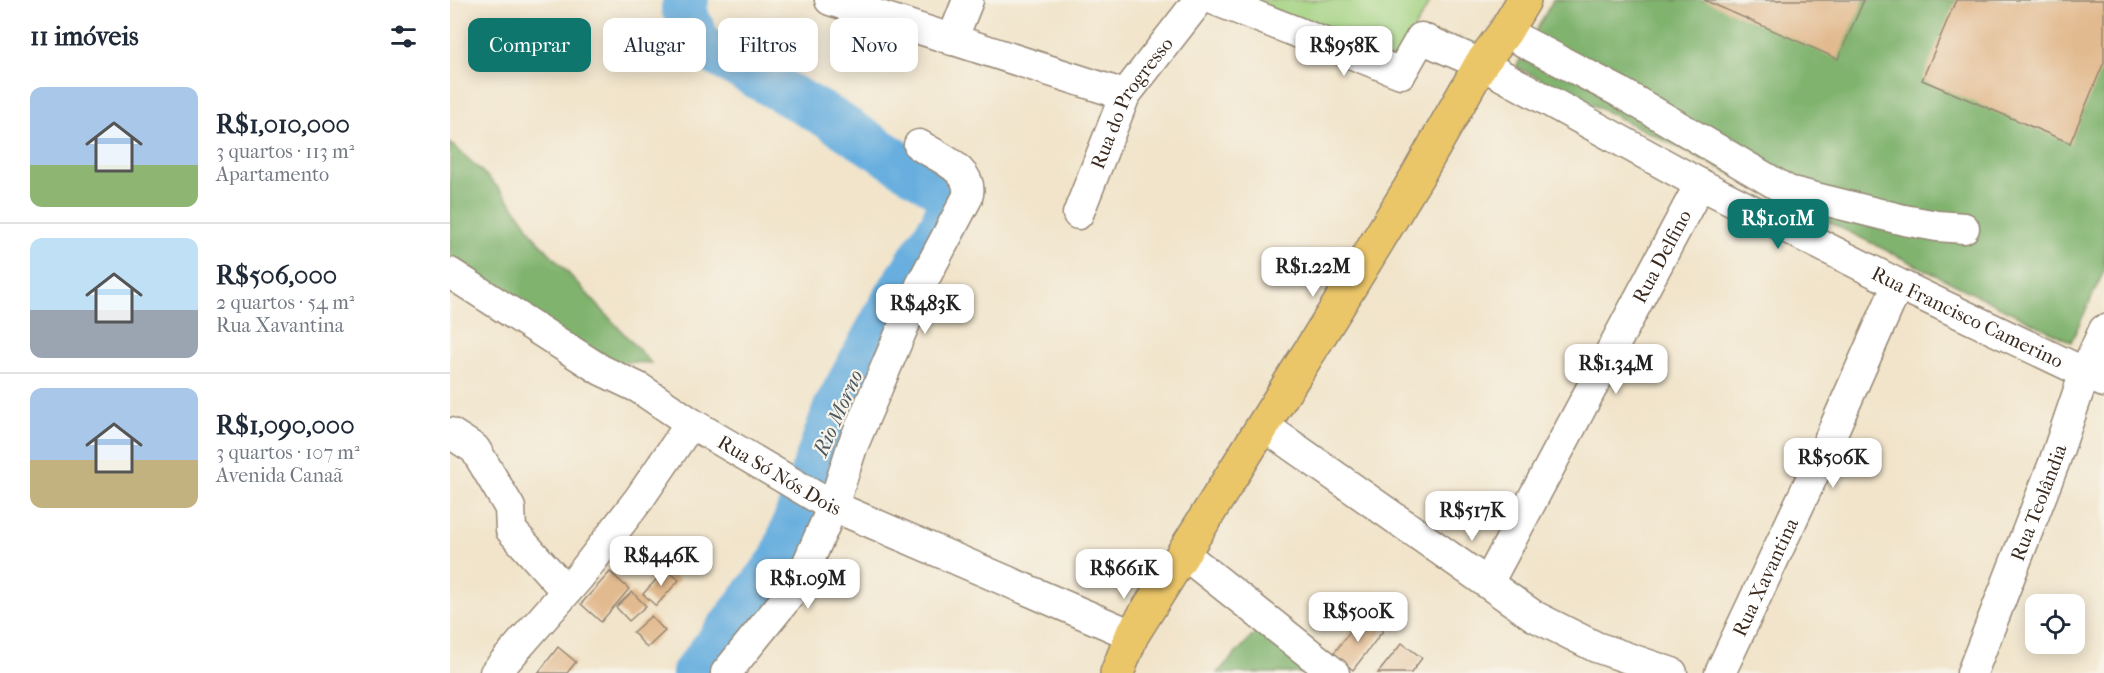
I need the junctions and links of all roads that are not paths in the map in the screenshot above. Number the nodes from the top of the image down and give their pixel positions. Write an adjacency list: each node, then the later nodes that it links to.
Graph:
1 (830, 0): 7 (street)
2 (968, 0): 7 (street)
3 (1199, 0): 9 (street, Rua do Progresso)
4 (1215, 0): 8 (street, Rua Francisco Camerino)
5 (1524, 0): 6 (main road)
6 (1505, 32): 8 (main road); 13 (street)
7 (952, 40): 9 (street)
8 (1481, 64): 11 (street, Rua Francisco Camerino); 19 (main road)
9 (1125, 96): 12 (street, Rua do Progresso)
10 (919, 146): 21 (street)
11 (1700, 184): 15 (street, Rua Francisco Camerino); 23 (street, Rua Delfino)
12 (1078, 214)
13 (1964, 228)
14 (450, 273): 18 (street, Rua Só Nós Dois)
15 (1898, 284): 17 (street, Rua Francisco Camerino); 31 (street, Rua Xavantina)
16 (2104, 330): 17 (street, Rua Teolândia)
17 (2095, 377): 32 (street, Rua Teolândia)
18 (691, 423): 21 (street, Rua Só Nós Dois); 24 (street)
19 (1264, 426): 22 (main road); 23 (street)
20 (450, 433): 24 (street)
21 (830, 505): 25 (street, Rua Só Nós Dois); 26 (street)
22 (1184, 554): 25 (main road); 29 (street)
23 (1488, 583): 30 (street)
24 (566, 591): 27 (street)
25 (1132, 635): 28 (main road)
26 (734, 670)
27 (495, 673)
28 (1117, 673)
29 (1334, 673)
30 (1672, 673)
31 (1720, 673)
32 (1972, 673)

